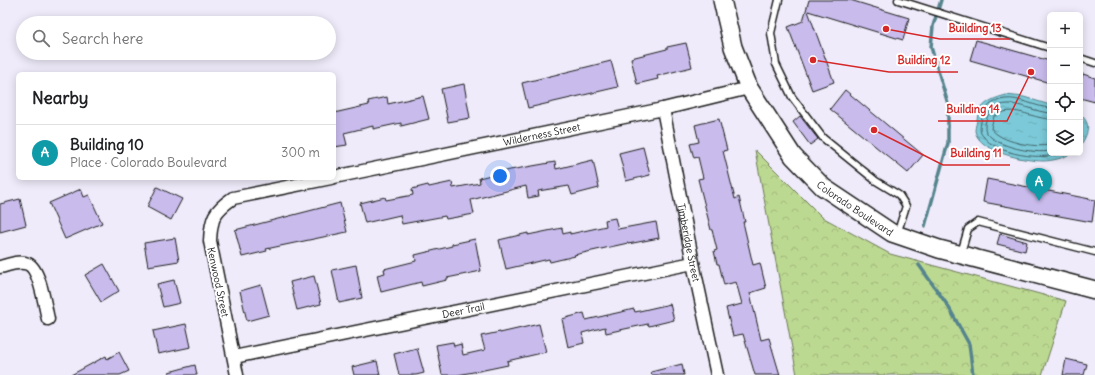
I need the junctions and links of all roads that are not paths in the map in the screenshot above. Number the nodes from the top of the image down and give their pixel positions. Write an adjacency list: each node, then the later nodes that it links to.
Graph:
1 (722, 0): 7 (main road, Colorado Boulevard)
2 (779, 0): 12 (lane)
3 (898, 0): 4 (lane)
4 (1047, 47)
5 (1083, 59): 6 (lane)
6 (1095, 63)
7 (748, 88): 8 (street, Wilderness Street); 12 (main road, Colorado Boulevard)
8 (663, 109): 9 (street, Wilderness Street); 15 (street, Timberidge Street)
9 (336, 177)
10 (323, 180): 11 (street, Wilderness Street)
11 (233, 198): 19 (street, Kenwood Street)
12 (897, 234): 14 (main road, Colorado Boulevard)
13 (1095, 252): 14 (lane)
14 (960, 255): 17 (main road, Colorado Boulevard)
15 (693, 262): 19 (street, Deer Trail); 21 (street, Timberidge Street)
16 (0, 267): 18 (street)
17 (1095, 290)
18 (48, 320)
19 (234, 357): 20 (street, Kenwood Street)
20 (237, 375)
21 (717, 375)

